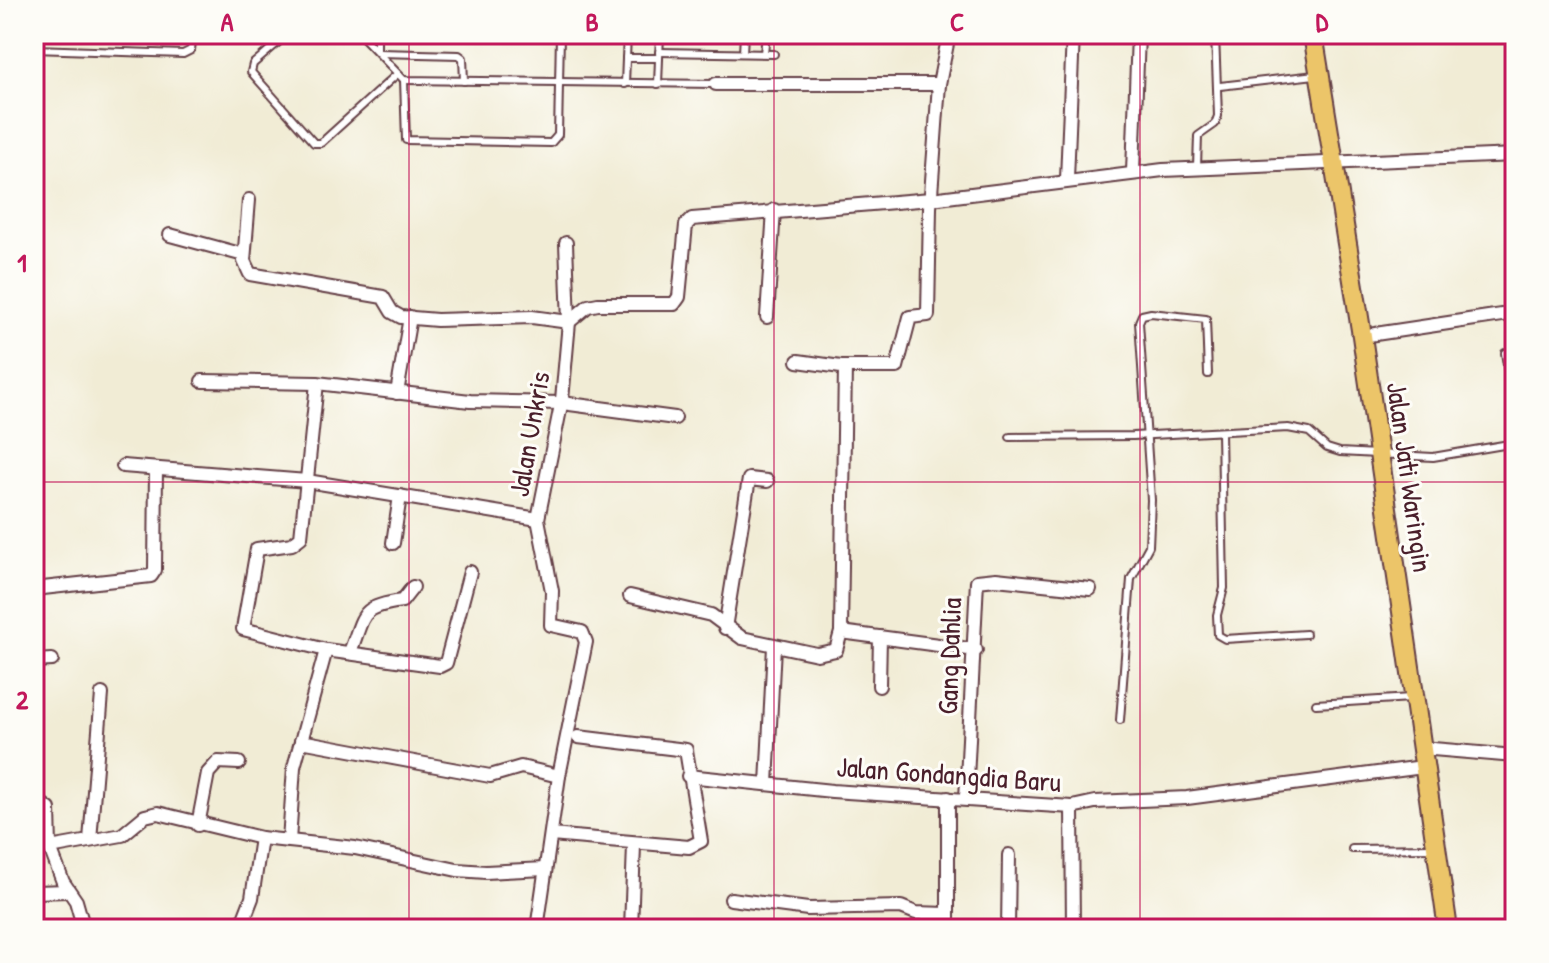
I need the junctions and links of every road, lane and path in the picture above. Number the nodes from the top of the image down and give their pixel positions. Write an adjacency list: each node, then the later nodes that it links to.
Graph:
1 (193, 34): 15 (lane)
2 (288, 34): 23 (lane)
3 (360, 34): 16 (lane)
4 (377, 34): 16 (lane)
5 (560, 34): 26 (lane)
6 (627, 34): 21 (lane)
7 (660, 34): 20 (lane)
8 (744, 34): 17 (lane)
9 (766, 34): 18 (lane)
10 (949, 34): 30 (street)
11 (1073, 34): 36 (street)
12 (1138, 34): 35 (street)
13 (1215, 34): 31 (lane)
14 (1313, 34): 22 (main road, Jalan Jati Waringin)
15 (34, 49)
16 (378, 52): 23 (lane); 25 (lane)
17 (743, 53): 18 (lane); 20 (lane)
18 (764, 53): 19 (lane)
19 (774, 54)
20 (659, 55): 21 (lane); 28 (lane)
21 (626, 58): 27 (lane)
22 (1320, 74): 31 (lane); 33 (main road, Jalan Jati Waringin)
23 (396, 75): 24 (lane)
24 (404, 80): 25 (lane); 26 (lane)
25 (464, 81): 26 (lane)
26 (559, 83): 27 (lane)
27 (625, 84): 28 (lane)
28 (658, 84): 29 (lane)
29 (716, 84): 30 (street)
30 (939, 84): 37 (street)
31 (1220, 86): 34 (lane)
32 (1514, 155): 33 (street); 40 (lane)
33 (1333, 162): 34 (street); 48 (main road, Jalan Jati Waringin)
34 (1197, 167): 35 (street)
35 (1133, 172): 36 (street)
36 (1067, 179): 37 (street)
37 (931, 199): 39 (street); 51 (street)
38 (249, 200): 43 (street)
39 (774, 210): 46 (street); 47 (street)
40 (1515, 230)
41 (170, 235): 43 (street)
42 (566, 243): 47 (street, Jalan Unkris)
43 (244, 255): 45 (street)
44 (1515, 313): 48 (street)
45 (410, 317): 47 (street); 55 (street)
46 (767, 317)
47 (569, 322): 56 (street, Jalan Unkris)
48 (1362, 336): 63 (main road, Jalan Jati Waringin)
49 (1505, 353): 57 (lane)
50 (798, 361): 51 (street)
51 (845, 367): 77 (street)
52 (1208, 374): 60 (lane)
53 (202, 381): 54 (street)
54 (317, 383): 55 (street); 66 (street)
55 (397, 393): 56 (street)
56 (562, 403): 58 (street); 69 (street, Jalan Unkris)
57 (1515, 414)
58 (675, 418)
59 (1221, 432): 60 (lane); 63 (lane); 78 (lane)
60 (1146, 435): 61 (lane); 90 (lane)
61 (1010, 437)
62 (1515, 443): 63 (lane)
63 (1378, 452): 88 (main road, Jalan Jati Waringin)
64 (123, 466): 65 (street)
65 (156, 469): 66 (street); 73 (street)
66 (307, 481): 68 (street); 81 (street)
67 (767, 481): 76 (street)
68 (400, 496): 69 (street); 70 (street)
69 (538, 519): 97 (street, Jalan Unkris)
70 (393, 543)
71 (470, 572): 83 (street)
72 (413, 587): 83 (street)
73 (34, 589)
74 (1090, 589): 82 (street, Gang Dahlia)
75 (630, 596): 76 (street)
76 (725, 628): 80 (street)
77 (841, 632): 79 (street); 80 (street)
78 (1306, 634)
79 (880, 637): 82 (street); 86 (street)
80 (774, 646): 99 (street)
81 (326, 650): 83 (street); 92 (street)
82 (976, 650): 102 (street, Gang Dahlia)
83 (350, 652)
84 (52, 660): 85 (street)
85 (34, 661)
86 (879, 686)
87 (102, 694): 107 (street)
88 (1415, 698): 89 (lane); 93 (main road, Jalan Jati Waringin)
89 (1316, 704)
90 (1120, 720)
91 (578, 737): 98 (street)
92 (301, 741): 97 (street); 108 (street)
93 (1421, 748): 94 (street); 96 (main road, Jalan Jati Waringin)
94 (1515, 756)
95 (239, 763): 104 (street)
96 (1423, 767): 103 (street, Jalan Gondangdia Baru); 111 (main road, Jalan Jati Waringin)
97 (559, 776): 105 (street, Jalan Unkris)
98 (688, 776): 99 (street, Jalan Gondangdia Baru); 109 (street)
99 (767, 784): 101 (street, Jalan Gondangdia Baru)
100 (34, 798): 110 (street)
101 (948, 798): 102 (street, Jalan Gondangdia Baru); 118 (street)
102 (966, 799): 103 (street, Jalan Gondangdia Baru)
103 (1072, 807): 119 (street)
104 (198, 825): 106 (street); 107 (street)
105 (551, 835): 109 (street); 114 (street, Jalan Unkris)
106 (261, 838): 108 (street); 121 (street)
107 (90, 840): 110 (street)
108 (289, 841): 114 (street)
109 (634, 845): 123 (street)
110 (50, 848): 115 (street)
111 (1434, 848): 112 (lane); 127 (main road, Jalan Jati Waringin)
112 (1352, 849)
113 (1009, 855): 125 (street)
114 (545, 869): 122 (street, Jalan Unkris)
115 (68, 891): 116 (street); 120 (street)
116 (34, 892)
117 (731, 899): 118 (street)
118 (947, 914): 124 (street)
119 (1076, 928): 126 (street)
120 (84, 929)
121 (240, 929)
122 (537, 929)
123 (631, 929)
124 (948, 929)
125 (1008, 929)
126 (1060, 929)
127 (1448, 929)

